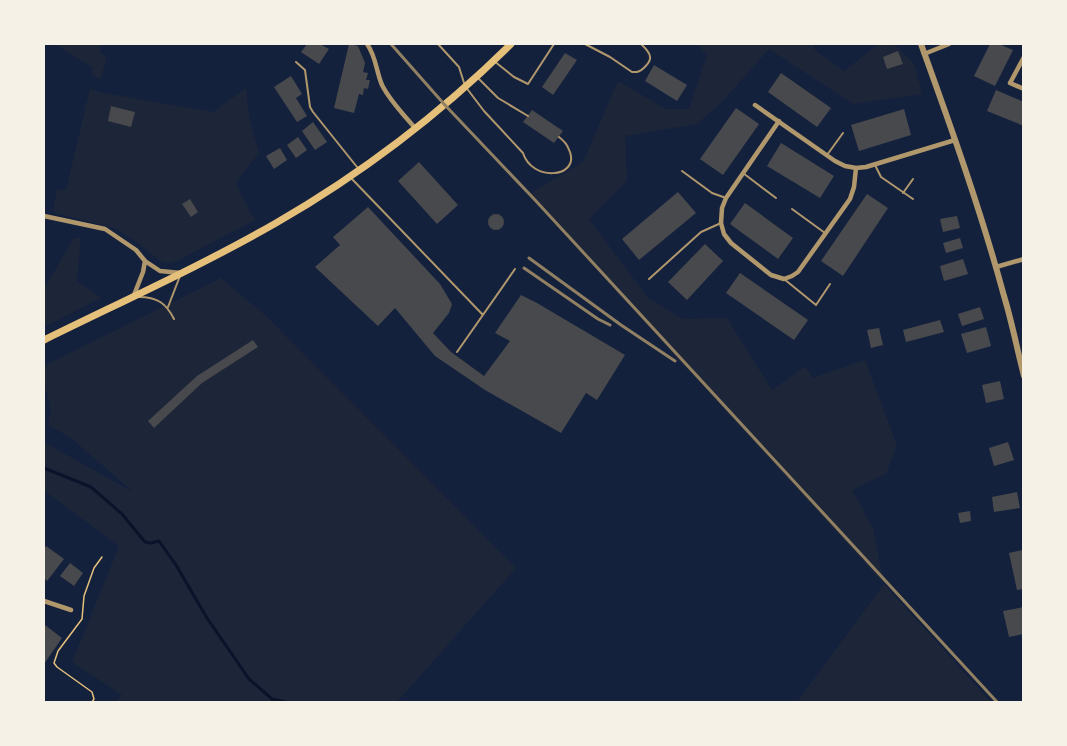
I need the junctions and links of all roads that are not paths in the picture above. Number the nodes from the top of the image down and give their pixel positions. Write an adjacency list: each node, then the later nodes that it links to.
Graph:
1 (367, 44): 19 (street)
2 (438, 44): 14 (lane)
3 (511, 44): 11 (main road)
4 (554, 44): 11 (lane)
5 (585, 44): 6 (lane)
6 (641, 44)
7 (921, 44): 9 (street)
8 (949, 44): 9 (street)
9 (924, 54): 22 (street)
10 (1023, 57): 15 (street)
11 (493, 61): 13 (main road)
12 (296, 62): 26 (lane)
13 (476, 76): 14 (main road); 17 (lane)
14 (465, 86): 19 (main road); 21 (lane)
15 (1023, 88)
16 (755, 105): 18 (street)
17 (528, 116)
18 (778, 121): 23 (street); 28 (street)
19 (415, 128): 26 (main road)
20 (843, 133): 23 (lane)
21 (559, 137)
22 (955, 140): 24 (street); 41 (street)
23 (827, 155): 25 (street)
24 (875, 165): 25 (street); 31 (lane)
25 (856, 168): 38 (street)
26 (359, 170): 29 (main road)
27 (682, 171): 32 (lane)
28 (743, 173): 32 (street); 33 (lane)
29 (349, 176): 43 (main road); 49 (lane)
30 (913, 179): 31 (lane)
31 (903, 192): 34 (lane)
32 (726, 198): 37 (street)
33 (776, 198)
34 (913, 199)
35 (792, 209): 38 (lane)
36 (44, 216): 40 (street)
37 (721, 223): 44 (lane); 45 (street)
38 (825, 233): 45 (street)
39 (1023, 259): 41 (street)
40 (145, 261): 43 (street); 47 (street)
41 (996, 267): 53 (street)
42 (515, 269): 49 (lane)
43 (182, 273): 47 (main road); 48 (lane)
44 (649, 279)
45 (784, 279): 46 (lane)
46 (830, 284)
47 (133, 297): 48 (lane); 51 (main road)
48 (168, 307): 50 (lane)
49 (483, 315): 52 (lane)
50 (174, 319)
51 (44, 340)
52 (458, 352)
53 (1023, 376)
54 (44, 601): 55 (street)
55 (71, 610)

